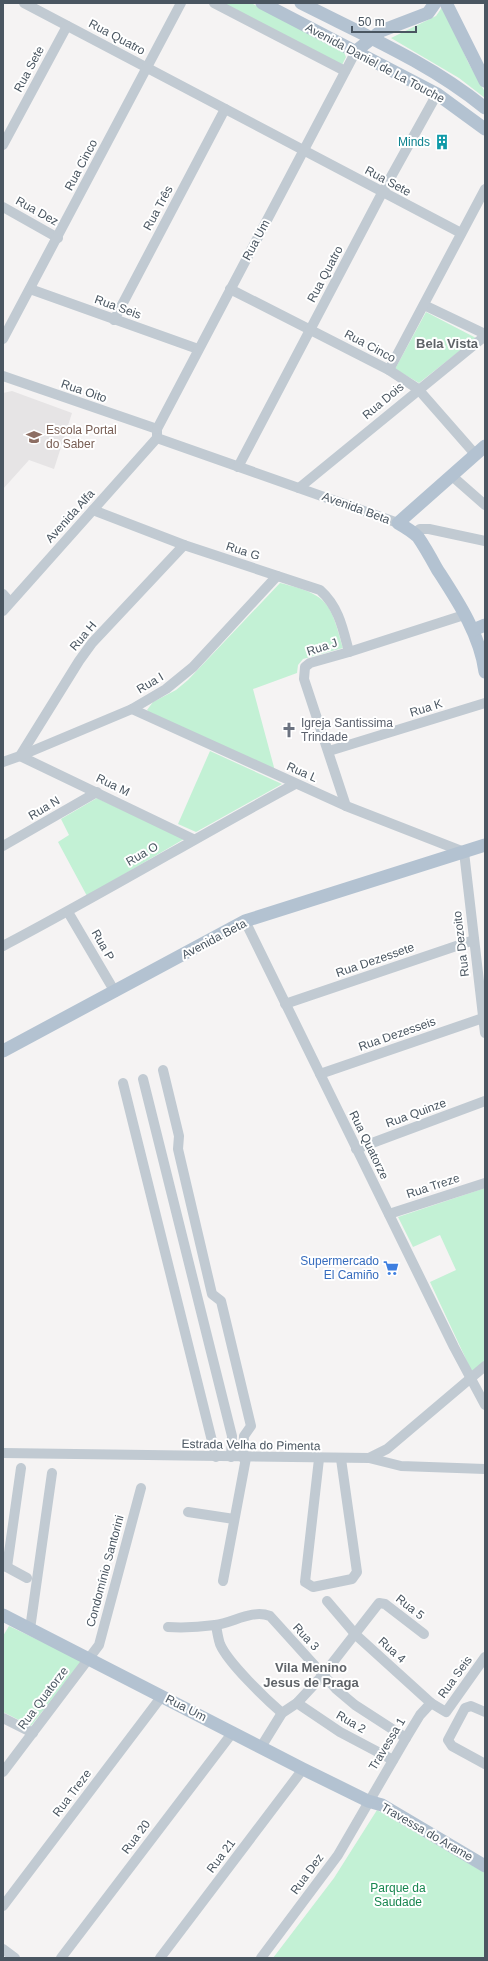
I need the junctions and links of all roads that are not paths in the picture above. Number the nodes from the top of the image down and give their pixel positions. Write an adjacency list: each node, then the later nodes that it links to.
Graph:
1 (24, 3): 8 (street, Rua Quatro)
2 (181, 3): 12 (street, Rua Cinco)
3 (214, 3): 13 (street)
4 (262, 3): 10 (main road, Avenida Daniel de La Touche)
5 (301, 3): 9 (main road, Avenida Daniel de La Touche)
6 (435, 3): 9 (main road)
7 (446, 3): 14 (main road)
8 (67, 26): 12 (street, Rua Quatro); 19 (street, Rua Sete)
9 (376, 35): 10 (main road); 11 (main road); 16 (main road, Avenida Daniel de La Touche)
10 (356, 51): 11 (main road, Avenida Daniel de La Touche); 13 (street, Rua Um)
11 (372, 59): 15 (main road, Avenida Daniel de La Touche)
12 (146, 68): 17 (street, Rua Quatro); 25 (street, Rua Cinco)
13 (345, 71): 20 (street, Rua Um)
14 (485, 81)
15 (437, 94): 18 (main road, Avenida Daniel de La Touche); 22 (street, Rua Quatro)
16 (485, 108)
17 (226, 110): 20 (street, Rua Quatro); 29 (street, Rua Três)
18 (485, 129)
19 (3, 145)
20 (303, 151): 22 (street, Rua Sete); 27 (street, Rua Um)
21 (485, 189): 24 (street)
22 (382, 193): 24 (street, Rua Sete); 30 (street, Rua Quatro)
23 (3, 207): 25 (street, Rua Dez)
24 (461, 234): 28 (street)
25 (58, 238): 26 (street, Rua Cinco)
26 (30, 289): 29 (street, Rua Seis); 32 (street, Rua Cinco)
27 (230, 289): 30 (street, Rua Cinco); 33 (street, Rua Um)
28 (424, 305): 31 (street); 34 (street)
29 (114, 320): 33 (street, Rua Seis)
30 (310, 330): 34 (street, Rua Cinco); 39 (street, Rua Quatro)
31 (485, 335): 36 (street, Rua Dois)
32 (3, 339)
33 (198, 350): 37 (street, Rua Um)
34 (389, 370): 36 (street, Rua Cinco)
35 (3, 376): 37 (street, Rua Oito)
36 (418, 389): 38 (street, Rua Cinco); 41 (street, Rua Dois)
37 (157, 434): 39 (street, Avenida Beta); 43 (street, Avenida Alfa)
38 (480, 450): 40 (main road)
39 (238, 467): 41 (street, Avenida Beta)
40 (452, 476): 42 (street); 44 (main road)
41 (299, 488): 44 (street, Avenida Beta)
42 (485, 505)
43 (93, 510): 47 (street, Rua G); 50 (street, Avenida Alfa)
44 (398, 523): 45 (main road, Avenida Beta)
45 (414, 533): 46 (street); 52 (main road, Avenida Beta)
46 (485, 541)
47 (184, 545): 48 (street, Rua G); 60 (street, Rua H)
48 (277, 576): 55 (street, Rua G); 58 (street, Rua I)
49 (3, 594): 50 (street)
50 (10, 602): 51 (street, Avenida Alfa)
51 (3, 611)
52 (464, 615): 54 (main road, Avenida Beta); 55 (street, Rua J)
53 (485, 625): 54 (main road)
54 (473, 630): 56 (main road, Avenida Beta)
55 (349, 652): 59 (street, Rua J)
56 (485, 672)
57 (485, 703): 59 (street, Rua K)
58 (132, 708): 60 (street, Rua I); 62 (street, Rua L)
59 (329, 751): 64 (street, Rua J)
60 (20, 756): 61 (street, Rua I); 63 (street, Rua M)
61 (3, 762)
62 (295, 784): 64 (street, Rua L); 65 (street, Rua O)
63 (97, 792): 65 (street, Rua M); 67 (street, Rua N)
64 (346, 806): 68 (street, Rua L)
65 (193, 839): 69 (street, Rua O)
66 (485, 844): 68 (main road, Avenida Beta)
67 (3, 846)
68 (464, 852): 70 (main road, Avenida Beta); 71 (street, Rua Dezoito)
69 (68, 912): 72 (street, Rua O); 74 (street, Rua P)
70 (245, 921): 74 (main road, Avenida Beta); 75 (street, Rua Quatorze)
71 (474, 940): 73 (street, Rua Dezoito); 75 (street, Rua Dezessete)
72 (3, 946)
73 (481, 959): 76 (street, Rua Dezoito)
74 (115, 992): 78 (main road, Avenida Beta)
75 (284, 1004): 80 (street, Rua Quatorze)
76 (483, 1018): 77 (street, Rua Dezoito); 80 (street, Rua Dezesseis)
77 (485, 1033)
78 (3, 1052)
79 (163, 1070): 93 (street)
80 (320, 1074): 84 (street, Rua Quatorze)
81 (143, 1079): 92 (street)
82 (123, 1083): 91 (street)
83 (485, 1101): 84 (street, Rua Quinze)
84 (356, 1149): 86 (street, Rua Quatorze)
85 (485, 1183): 86 (street, Rua Treze)
86 (388, 1214): 88 (street, Rua Quatorze)
87 (485, 1366): 88 (street, Estrada Velha do Pimenta)
88 (470, 1379): 89 (street); 94 (street, Estrada Velha do Pimenta)
89 (485, 1405)
90 (3, 1453): 91 (street, Estrada Velha do Pimenta)
91 (216, 1457): 92 (street, Estrada Velha do Pimenta)
92 (231, 1458): 93 (street, Estrada Velha do Pimenta)
93 (244, 1458): 95 (street, Estrada Velha do Pimenta); 102 (street)
94 (369, 1458): 96 (street, Estrada Velha do Pimenta); 98 (street)
95 (319, 1459): 96 (street, Estrada Velha do Pimenta); 96 (street)
96 (341, 1459)
97 (20, 1468): 103 (street)
98 (485, 1469)
99 (52, 1473): 110 (street)
100 (141, 1488): 114 (street, Condomínio Santorini)
101 (188, 1512): 102 (street)
102 (234, 1519): 105 (street)
103 (5, 1566): 104 (street)
104 (28, 1578)
105 (223, 1581)
106 (326, 1601): 112 (street, Rua 4)
107 (3, 1615): 110 (main road, Rua Um)
108 (216, 1625): 109 (street, Rua 3); 115 (street, Rua 3); 121 (street)
109 (168, 1627)
110 (30, 1629): 114 (main road, Rua Um)
111 (424, 1634): 112 (street, Rua 5)
112 (356, 1635): 115 (street); 118 (street, Rua 4)
113 (485, 1657): 119 (street, Rua Seis)
114 (90, 1659): 116 (main road, Rua Um); 124 (street, Rua Quatorze)
115 (323, 1675): 117 (street); 125 (street, Rua 3)
116 (162, 1696): 123 (main road, Rua Um); 133 (street, Rua Treze)
117 (298, 1703): 121 (street); 127 (street, Rua 2)
118 (431, 1703): 119 (street, Rua 4); 125 (street, Travessa 1)
119 (446, 1712)
120 (485, 1712): 128 (street)
121 (282, 1713): 126 (street)
122 (3, 1718): 124 (street)
123 (233, 1732): 126 (main road, Rua Um); 136 (street, Rua 20)
124 (33, 1733): 130 (street, Rua Quatorze)
125 (406, 1738): 127 (street, Travessa 1)
126 (261, 1748): 129 (main road, Rua Um)
127 (393, 1760): 131 (street, Travessa 1)
128 (485, 1764)
129 (303, 1769): 131 (main road, Rua Um); 137 (street, Rua 21)
130 (3, 1772)
131 (368, 1801): 132 (main road, Travessa do Arame); 138 (street, Rua Dez)
132 (485, 1866)
133 (3, 1906)
134 (3, 1949): 135 (street)
135 (15, 1958)
136 (61, 1958)
137 (160, 1958)
138 (261, 1958)

